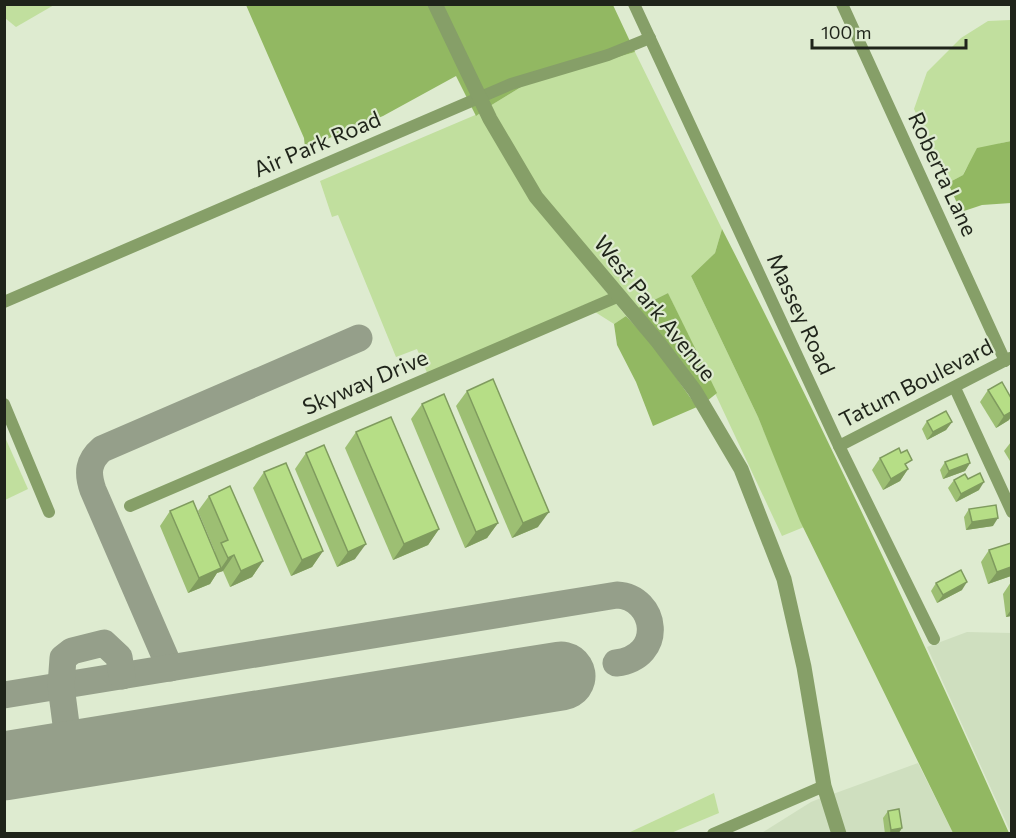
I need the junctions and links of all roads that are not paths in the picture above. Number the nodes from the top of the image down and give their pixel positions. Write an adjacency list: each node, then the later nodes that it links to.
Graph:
1 (435, 4): 5 (street, West Park Avenue)
2 (634, 4): 4 (street, Massey Road)
3 (842, 4): 8 (street, Roberta Lane)
4 (650, 38): 5 (street, Air Park Road); 11 (street, Massey Road)
5 (479, 97): 6 (street, West Park Avenue); 7 (street, Air Park Road)
6 (617, 297): 12 (street, Skyway Drive); 16 (street, West Park Avenue)
7 (4, 302)
8 (1008, 359): 9 (street, Tatum Boulevard)
9 (955, 388): 11 (street, Tatum Boulevard); 14 (street)
10 (4, 404): 13 (street)
11 (839, 446): 15 (street, Massey Road)
12 (130, 506)
13 (49, 512)
14 (1011, 512)
15 (934, 639)
16 (824, 786): 17 (street); 18 (street, West Park Avenue)
17 (713, 834)
18 (839, 834)

